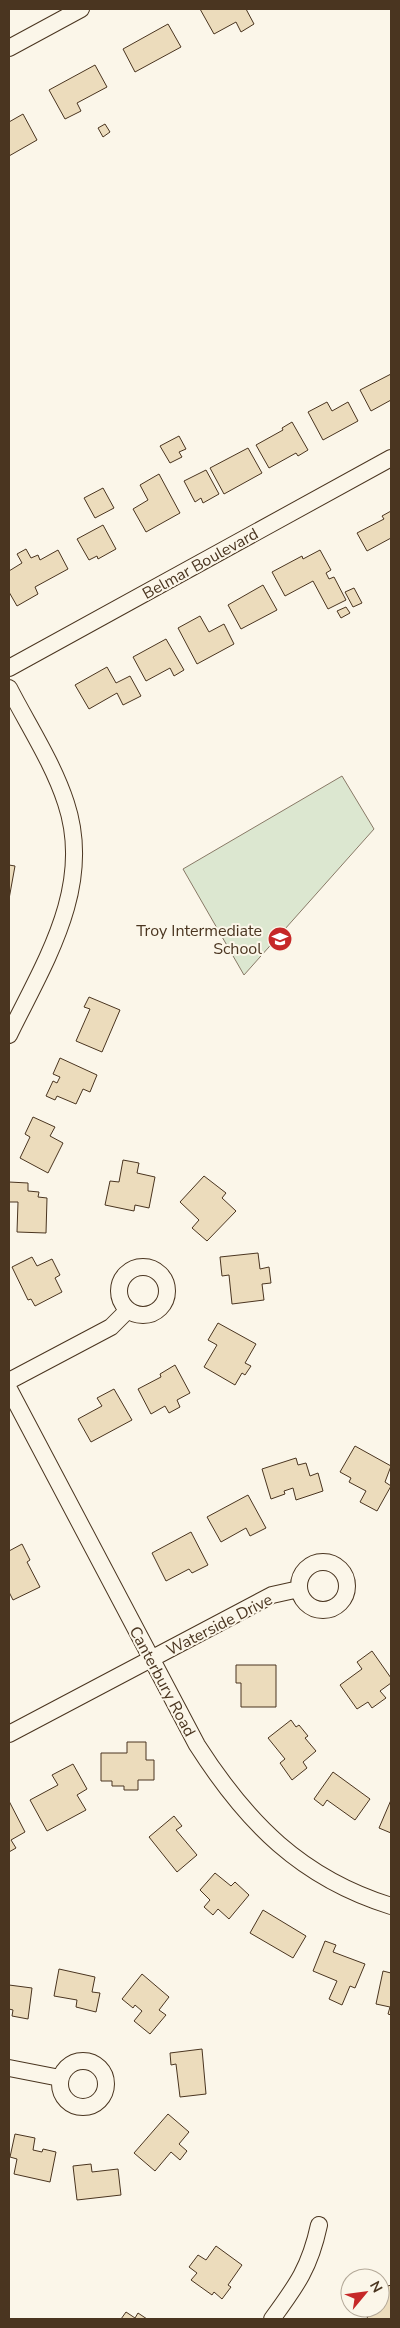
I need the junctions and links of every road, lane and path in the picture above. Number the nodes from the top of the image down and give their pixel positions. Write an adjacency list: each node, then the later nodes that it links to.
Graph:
1 (81, 9): 2 (street)
2 (9, 48)
3 (391, 458): 4 (street, Belmar Boulevard)
4 (9, 668)
5 (9, 688): 6 (street)
6 (9, 1035)
7 (128, 1310): 8 (street)
8 (9, 1381)
9 (9, 1389): 11 (street, Canterbury Road)
10 (299, 1589): 11 (street, Waterside Drive)
11 (151, 1658): 12 (street, Waterside Drive); 13 (street, Canterbury Road)
12 (9, 1734)
13 (391, 1906)
14 (9, 2068): 15 (street)
15 (60, 2078)
16 (319, 2225): 17 (street)
17 (272, 2319)

